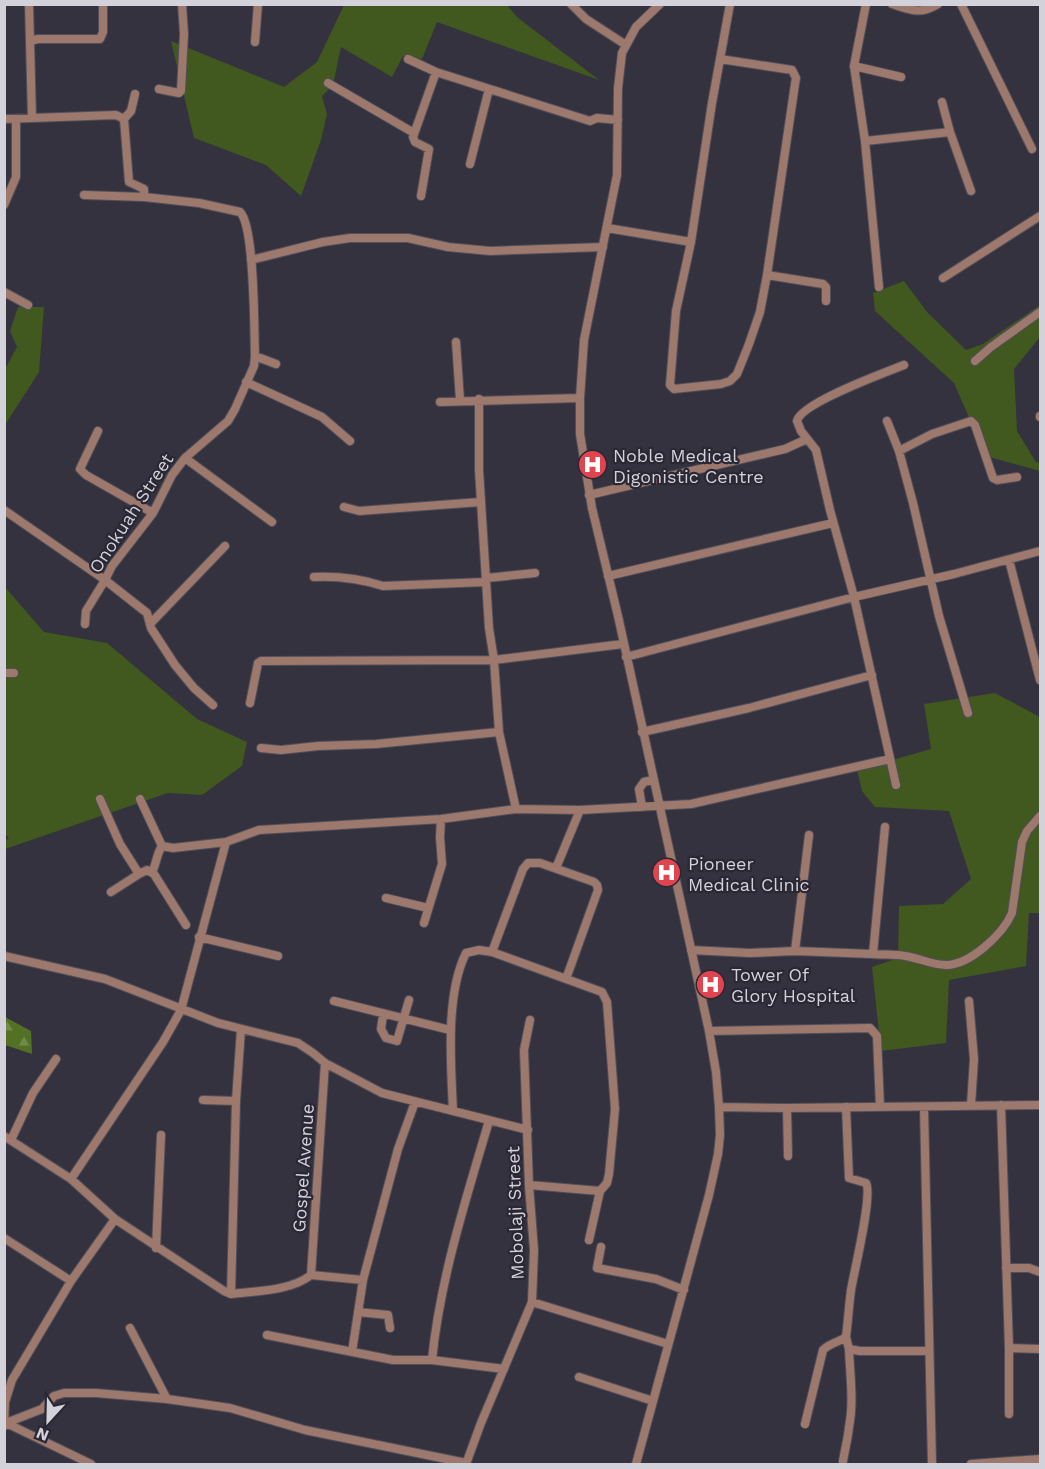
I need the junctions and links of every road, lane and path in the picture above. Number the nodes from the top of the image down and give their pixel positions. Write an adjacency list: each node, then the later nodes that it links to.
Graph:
1 (29, 4): 12 (street)
2 (103, 4): 12 (street)
3 (182, 4): 21 (street)
4 (258, 4): 13 (street)
5 (570, 4): 14 (street)
6 (660, 4): 14 (street)
7 (730, 4): 16 (street)
8 (866, 4): 17 (street)
9 (892, 4): 10 (street)
10 (938, 4)
11 (961, 4): 33 (street)
12 (30, 41): 26 (street)
13 (255, 42)
14 (626, 45): 29 (street)
15 (408, 59): 18 (street)
16 (720, 59): 43 (street); 46 (street)
17 (854, 66): 19 (street); 32 (street)
18 (436, 72): 22 (street); 31 (street)
19 (901, 77)
20 (328, 83): 31 (street)
21 (159, 89)
22 (489, 89): 29 (street); 34 (street)
23 (135, 94): 28 (street)
24 (942, 102): 30 (street)
25 (4, 118): 27 (street)
26 (32, 118): 27 (street); 28 (street)
27 (16, 119): 36 (street)
28 (124, 119): 39 (street)
29 (618, 120): 42 (street)
30 (950, 132): 32 (street); 35 (street)
31 (414, 133): 38 (street)
32 (865, 141): 48 (street)
33 (1032, 149)
34 (470, 164)
35 (971, 191)
36 (6, 195): 40 (street)
37 (84, 195): 39 (street)
38 (421, 196)
39 (144, 197): 45 (street, Onokuah Street)
40 (4, 205)
41 (1041, 216): 47 (street)
42 (607, 228): 43 (street); 44 (street)
43 (691, 242): 46 (street)
44 (603, 247): 45 (street); 59 (street)
45 (251, 260): 54 (street, Onokuah Street)
46 (767, 275): 50 (street)
47 (943, 278)
48 (879, 287)
49 (4, 292): 51 (street)
50 (826, 302)
51 (28, 305)
52 (1041, 312): 55 (street)
53 (456, 342): 61 (street)
54 (255, 356): 56 (street); 58 (street, Onokuah Street)
55 (975, 362)
56 (276, 364)
57 (904, 364): 65 (street)
58 (246, 382): 66 (street); 68 (street, Onokuah Street)
59 (580, 398): 60 (street); 70 (street)
60 (479, 399): 61 (street); 71 (street)
61 (460, 400): 62 (street)
62 (440, 402)
63 (887, 421): 67 (street)
64 (98, 431): 74 (street)
65 (807, 439): 70 (street); 76 (street)
66 (350, 441)
67 (899, 451): 69 (street); 84 (street)
68 (185, 458): 74 (street, Onokuah Street); 75 (street)
69 (1017, 477)
70 (589, 495): 81 (street)
71 (480, 502): 72 (street); 85 (street)
72 (344, 507)
73 (4, 510): 83 (street)
74 (153, 513): 83 (street, Onokuah Street)
75 (272, 522)
76 (833, 523): 81 (street); 86 (street)
77 (225, 546): 88 (street)
78 (1041, 551): 79 (street)
79 (1009, 560): 84 (street); 95 (street)
80 (535, 573): 85 (street)
81 (608, 576): 89 (street)
82 (314, 577): 85 (street)
83 (105, 580): 87 (street, Onokuah Street); 88 (street)
84 (930, 580): 86 (street); 98 (street)
85 (486, 582): 91 (street)
86 (854, 597): 90 (street); 94 (street)
87 (85, 624)
88 (150, 624): 97 (street)
89 (623, 644): 90 (street); 91 (street)
90 (626, 657): 100 (street)
91 (494, 660): 96 (street); 99 (street)
92 (4, 673): 93 (street)
93 (14, 673)
94 (872, 675): 100 (street); 102 (street)
95 (1041, 680)
96 (250, 703)
97 (213, 705)
98 (968, 713)
99 (499, 732): 101 (street); 109 (street)
100 (642, 732): 103 (street)
101 (261, 748)
102 (890, 759): 104 (street); 107 (street)
103 (653, 780): 107 (street); 108 (street)
104 (896, 786)
105 (100, 799): 119 (street)
106 (140, 799): 116 (street)
107 (660, 806): 108 (street); 126 (street)
108 (642, 807): 110 (street)
109 (516, 809): 110 (street); 112 (street)
110 (580, 810): 117 (street)
111 (1041, 816): 129 (street)
112 (441, 819): 115 (street); 122 (street)
113 (885, 827): 129 (street)
114 (809, 835): 127 (street)
115 (226, 842): 116 (street); 125 (street)
116 (162, 846): 118 (street)
117 (556, 868): 128 (street); 132 (street)
118 (152, 872): 119 (street); 124 (street)
119 (139, 874): 120 (street)
120 (111, 892)
121 (386, 898): 122 (street)
122 (428, 908): 123 (street)
123 (424, 923)
124 (186, 926)
125 (199, 937): 131 (street); 136 (street)
126 (691, 950): 127 (street); 142 (street)
127 (795, 951): 129 (street)
128 (492, 952): 132 (street); 141 (street)
129 (873, 954)
130 (4, 956): 136 (street)
131 (278, 956)
132 (566, 979): 164 (street)
133 (409, 1000): 138 (street)
134 (334, 1001): 137 (street)
135 (969, 1001): 148 (street)
136 (181, 1010): 140 (street); 162 (street)
137 (384, 1015): 138 (street); 138 (street)
138 (404, 1019): 141 (street)
139 (530, 1020): 158 (street, Mobolaji Street)
140 (241, 1029): 144 (street); 146 (street)
141 (450, 1030): 156 (street)
142 (709, 1030): 151 (street); 153 (street)
143 (56, 1059): 160 (street)
144 (325, 1063): 147 (street); 172 (street, Gospel Avenue)
145 (203, 1101): 146 (street)
146 (236, 1101): 176 (street)
147 (415, 1102): 156 (street); 173 (street)
148 (971, 1105): 149 (street); 154 (street)
149 (1001, 1105): 150 (street); 170 (street)
150 (1041, 1105)
151 (719, 1107): 155 (street); 175 (street)
152 (846, 1107): 153 (street); 155 (street); 182 (street)
153 (880, 1107): 154 (street)
154 (924, 1107): 187 (street)
155 (788, 1108): 161 (street)
156 (453, 1111): 157 (street)
157 (489, 1121): 158 (street); 189 (street)
158 (528, 1130): 163 (street, Mobolaji Street)
159 (161, 1135): 169 (street)
160 (8, 1138): 162 (street)
161 (788, 1156)
162 (71, 1179): 165 (street)
163 (529, 1185): 164 (street); 177 (street, Mobolaji Street)
164 (600, 1191): 167 (street)
165 (115, 1219): 169 (street); 174 (street)
166 (4, 1238): 174 (street)
167 (589, 1240)
168 (601, 1247): 175 (street)
169 (156, 1248): 176 (street)
170 (1006, 1268): 171 (street); 184 (street)
171 (1041, 1272)
172 (311, 1275): 173 (street); 176 (street)
173 (363, 1280): 178 (street)
174 (71, 1281): 192 (street)
175 (684, 1290): 183 (street)
176 (231, 1294)
177 (532, 1302): 183 (street); 190 (street, Mobolaji Street)
178 (358, 1312): 180 (street); 188 (street)
179 (130, 1328): 193 (street)
180 (390, 1329)
181 (267, 1335): 188 (street)
182 (846, 1337): 185 (street); 196 (street)
183 (668, 1344): 194 (street)
184 (1009, 1348): 186 (street); 195 (street)
185 (849, 1349): 187 (street); 199 (street)
186 (1041, 1349)
187 (928, 1351): 203 (street)
188 (352, 1352): 189 (street)
189 (432, 1360): 190 (street)
190 (504, 1369): 201 (street, Mobolaji Street)
191 (579, 1377): 194 (street)
192 (8, 1378): 197 (street)
193 (167, 1399): 197 (street); 201 (street)
194 (652, 1401): 202 (street)
195 (1009, 1414)
196 (805, 1424)
197 (5, 1425): 200 (street)
198 (1041, 1459): 204 (street)
199 (843, 1461)
200 (91, 1464)
201 (466, 1464)
202 (636, 1464)
203 (932, 1464)
204 (971, 1464)

